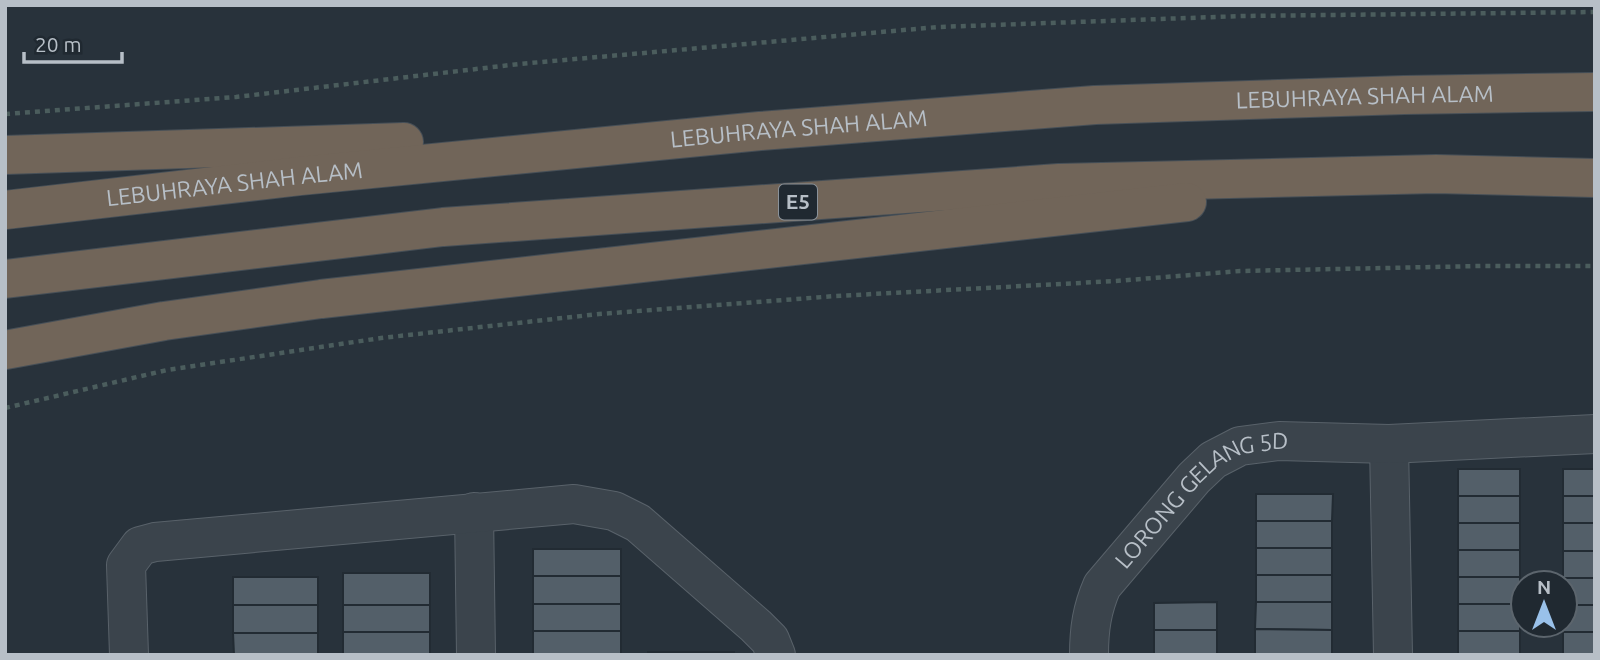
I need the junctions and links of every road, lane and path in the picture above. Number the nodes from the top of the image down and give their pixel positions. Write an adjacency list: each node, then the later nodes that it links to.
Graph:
1 (1595, 12): 3 (path)
2 (1595, 92): 4 (highway, LEBUHRAYA SHAH ALAM)
3 (5, 114)
4 (760, 131): 5 (highway); 8 (highway, LEBUHRAYA SHAH ALAM)
5 (5, 155)
6 (1436, 174): 7 (highway, E5); 10 (highway, E5); 11 (highway)
7 (1595, 178)
8 (5, 210)
9 (1595, 267): 12 (path)
10 (5, 279)
11 (5, 350)
12 (5, 408)
13 (1595, 434): 14 (street, LORONG GELANG 5D)
14 (1389, 444): 19 (street, LORONG GELANG 5D); 20 (street)
15 (474, 512): 16 (street); 17 (street); 18 (street)
16 (129, 655)
17 (476, 655)
18 (776, 655)
19 (1089, 655)
20 (1393, 655)

